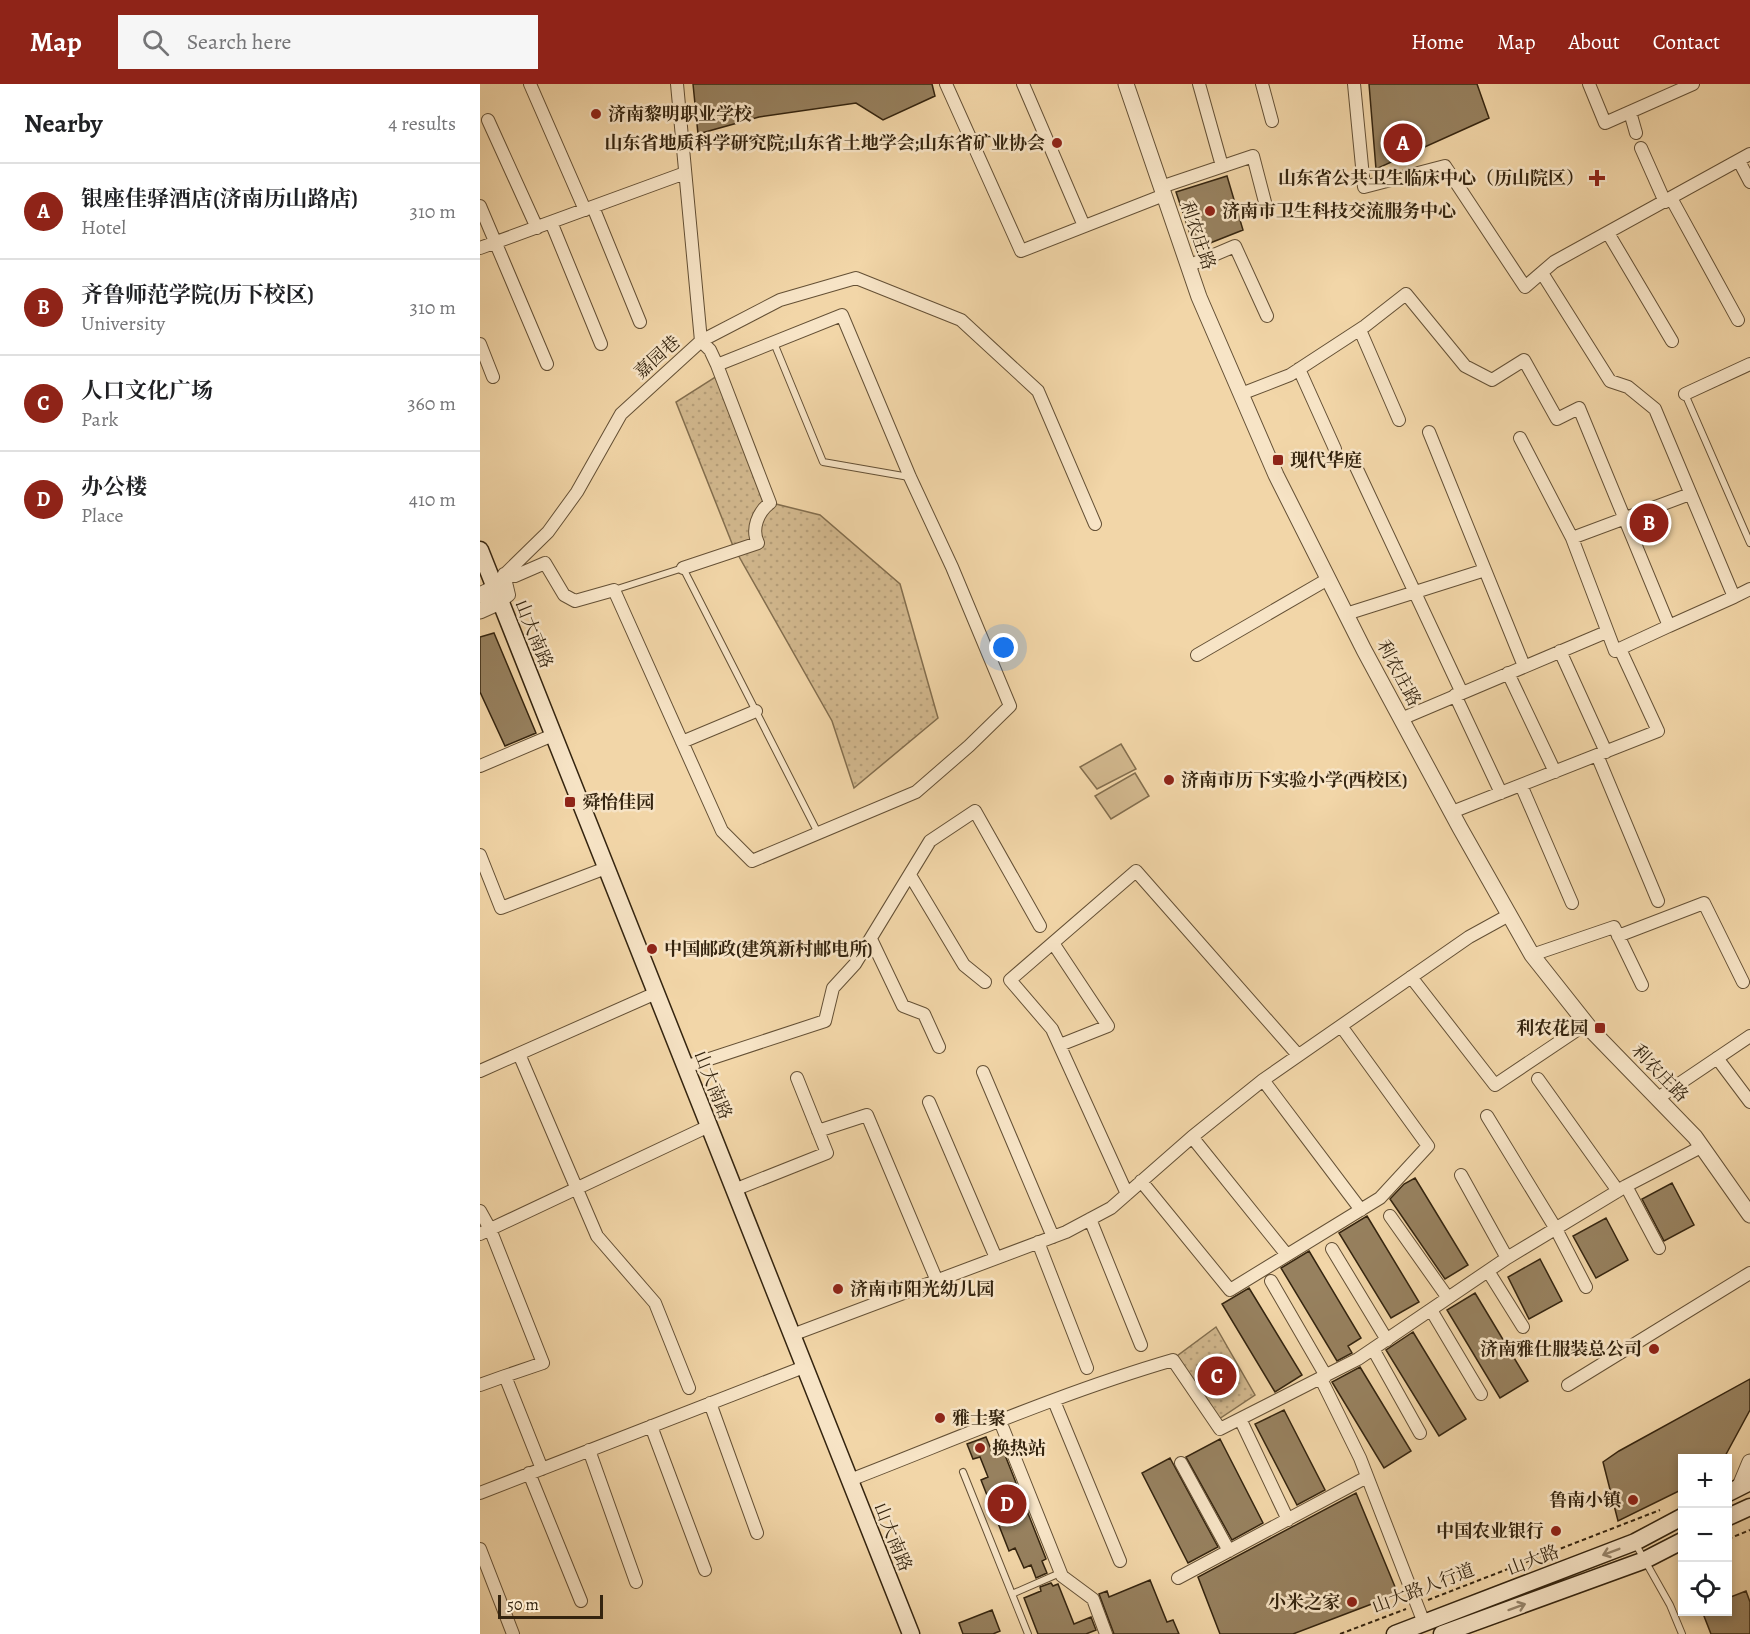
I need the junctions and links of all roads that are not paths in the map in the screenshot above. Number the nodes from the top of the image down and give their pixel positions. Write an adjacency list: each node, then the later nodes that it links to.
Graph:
1 (530, 84): 25 (street)
2 (677, 84): 19 (street, 嘉园巷)
3 (946, 84): 27 (street)
4 (1023, 84): 27 (street)
5 (1126, 84): 21 (street, 利农庄路)
6 (1199, 84): 18 (street)
7 (1262, 84): 13 (street)
8 (1354, 84): 33 (street)
9 (1589, 84): 11 (street)
10 (1694, 84): 11 (street)
11 (1630, 112): 14 (street)
12 (488, 120): 28 (street)
13 (1272, 121)
14 (1636, 133)
15 (1641, 148): 22 (street)
16 (1750, 154): 17 (street)
17 (1739, 161): 20 (street); 22 (street)
18 (1222, 166): 21 (street); 24 (street)
19 (685, 173): 25 (street); 38 (street, 嘉园巷)
20 (1750, 182)
21 (1162, 191): 27 (street); 32 (street, 利农庄路)
22 (1668, 200): 29 (street); 35 (street)
23 (480, 206): 30 (street)
24 (1266, 206)
25 (589, 208): 26 (street); 36 (street)
26 (551, 222): 28 (street); 42 (street)
27 (1084, 226)
28 (537, 228): 30 (street)
29 (1608, 233): 33 (street); 39 (street)
30 (497, 242): 31 (street); 44 (street)
31 (480, 248)
32 (1188, 266): 34 (street); 48 (street, 利农庄路)
33 (1542, 273): 56 (street)
34 (1267, 316)
35 (1738, 320)
36 (640, 322)
37 (1360, 330): 46 (street); 50 (street); 57 (street)
38 (701, 341): 45 (street); 58 (street); 65 (street, 嘉园巷)
39 (1672, 341)
40 (774, 343): 45 (street); 55 (lane); 55 (street)
41 (480, 344): 47 (street)
42 (601, 344)
43 (1750, 363): 49 (street)
44 (547, 364)
45 (717, 364): 62 (street)
46 (1299, 369): 48 (street); 53 (street)
47 (493, 377)
48 (1241, 394): 64 (street, 利农庄路)
49 (1685, 394): 60 (lane)
50 (1399, 420)
51 (1429, 432): 63 (street)
52 (1520, 438): 59 (street)
53 (1335, 449)
54 (1356, 467): 68 (street)
55 (910, 477): 90 (street)
56 (1690, 494): 57 (street); 69 (street)
57 (1625, 519): 59 (street); 72 (street)
58 (1095, 524)
59 (1572, 538): 74 (street)
60 (1750, 543)
61 (480, 550): 65 (main road, 山大南路)
62 (683, 568): 67 (lane); 80 (lane)
63 (1485, 570): 68 (street); 77 (street)
64 (1328, 579): 71 (street, 利农庄路); 76 (street)
65 (494, 589): 67 (street); 70 (street); 82 (main road, 山大南路)
66 (1750, 589): 69 (street)
67 (614, 590): 83 (street)
68 (1415, 592): 71 (street); 79 (street)
69 (1734, 597): 72 (street)
70 (480, 611)
71 (1346, 614): 81 (street, 利农庄路)
72 (1669, 626): 74 (street)
73 (1604, 633): 75 (street)
74 (1620, 649): 84 (street)
75 (1560, 651): 77 (street); 84 (street)
76 (1197, 655)
77 (1524, 666): 78 (street)
78 (1508, 673): 79 (street); 86 (street)
79 (1459, 694): 81 (street); 88 (street)
80 (756, 711): 83 (street); 90 (lane)
81 (1401, 718): 89 (street, 利农庄路)
82 (553, 735): 85 (street); 92 (main road, 山大南路)
83 (682, 742): 90 (street)
84 (1601, 754): 86 (street); 94 (street)
85 (480, 766)
86 (1556, 772): 87 (street)
87 (1521, 785): 88 (street); 95 (street)
88 (1501, 793): 89 (street)
89 (1452, 813): 96 (street, 利农庄路)
90 (818, 832)
91 (480, 855): 92 (street)
92 (606, 868): 106 (main road, 山大南路)
93 (910, 875): 97 (street); 99 (street); 103 (street)
94 (1658, 901)
95 (1572, 903)
96 (1509, 915): 101 (street, 利农庄路); 102 (street)
97 (1040, 926)
98 (1618, 936): 101 (street); 104 (street); 105 (street)
99 (871, 939): 111 (street); 115 (street)
100 (1054, 946): 110 (street)
101 (1532, 955): 107 (street, 利农庄路)
102 (1411, 977): 107 (street); 108 (street)
103 (985, 982)
104 (1743, 982)
105 (1642, 986)
106 (656, 993): 112 (street); 115 (main road, 山大南路)
107 (1586, 1024): 128 (street, 利农庄路)
108 (1341, 1026): 113 (street); 135 (street)
109 (1750, 1036): 114 (street)
110 (1060, 1046): 113 (street); 134 (street)
111 (939, 1047)
112 (519, 1054): 116 (street); 131 (street)
113 (1298, 1055): 120 (street)
114 (1717, 1058): 121 (street); 123 (street)
115 (685, 1066): 125 (main road, 山大南路)
116 (480, 1071)
117 (983, 1072): 142 (street)
118 (797, 1078): 126 (street)
119 (1538, 1079): 132 (street)
120 (1263, 1080): 127 (street); 135 (street)
121 (1661, 1096)
122 (928, 1102): 147 (street)
123 (1750, 1102)
124 (1487, 1116): 140 (street)
125 (709, 1126): 131 (street); 133 (main road, 山大南路)
126 (818, 1131): 133 (street); 151 (street)
127 (1192, 1137): 130 (street); 146 (street)
128 (1701, 1147): 132 (street); 137 (street, 利农庄路)
129 (1461, 1175): 148 (street)
130 (1141, 1181): 134 (street); 146 (street)
131 (576, 1188): 141 (street); 167 (street)
132 (1622, 1189): 140 (street); 144 (street)
133 (734, 1190): 157 (main road, 山大南路)
134 (1127, 1194): 139 (street)
135 (1360, 1210): 146 (street)
136 (480, 1211): 141 (street)
137 (1750, 1215)
138 (1390, 1216): 154 (street)
139 (1090, 1219): 142 (street); 159 (street)
140 (1556, 1229): 148 (street); 153 (street)
141 (485, 1232): 163 (street)
142 (1053, 1237): 143 (street)
143 (1038, 1242): 147 (street); 162 (street)
144 (1659, 1248)
145 (1332, 1249): 158 (street)
146 (1287, 1255)
147 (996, 1258): 151 (street)
148 (1507, 1258): 149 (street)
149 (1488, 1271): 154 (street); 156 (street)
150 (1750, 1273): 166 (street)
151 (937, 1281): 157 (street)
152 (1271, 1281): 164 (street)
153 (1586, 1287)
154 (1448, 1299): 155 (street)
155 (1431, 1310): 158 (street); 168 (street)
156 (1522, 1327)
157 (792, 1335): 161 (main road, 山大南路)
158 (1387, 1340): 160 (street)
159 (1142, 1345)
160 (1373, 1349): 164 (street); 174 (street)
161 (804, 1367): 170 (street); 182 (main road, 山大南路)
162 (1087, 1368)
163 (505, 1376): 165 (street); 178 (street)
164 (1323, 1377): 169 (street); 181 (street)
165 (480, 1385)
166 (1568, 1385)
167 (689, 1388)
168 (1481, 1394)
169 (1054, 1401): 171 (street); 195 (street)
170 (710, 1403): 173 (street); 189 (street)
171 (1000, 1421): 182 (street); 197 (street)
172 (1242, 1423): 187 (street)
173 (651, 1426): 175 (street); 196 (street)
174 (1420, 1433)
175 (590, 1450): 178 (street); 199 (street)
176 (1750, 1462): 183 (street)
177 (1181, 1463): 193 (street)
178 (542, 1468): 180 (street)
179 (963, 1472): 200 (lane)
180 (530, 1473): 184 (street); 201 (street)
181 (1367, 1477): 187 (street); 202 (street)
182 (850, 1480): 204 (main road, 山大南路)
183 (1739, 1487)
184 (480, 1492)
185 (1750, 1507): 186 (main road)
186 (1732, 1515)
187 (1288, 1520): 193 (street)
188 (1678, 1520): 190 (main road, 山大路)
189 (757, 1533)
190 (1635, 1542): 194 (lane); 202 (main road, 山大路, one-way to 202)
191 (1678, 1544): 194 (main road)
192 (480, 1549): 203 (street)
193 (1229, 1551): 198 (street)
194 (1645, 1560): 208 (main road, one-way to 194); 209 (lane)
195 (1120, 1561)
196 (705, 1570)
197 (1060, 1573): 200 (lane); 206 (street)
198 (1178, 1578)
199 (636, 1582)
200 (1012, 1594): 205 (lane)
201 (580, 1601)
202 (1424, 1623): 207 (main road, 山大路)
203 (513, 1634)
204 (911, 1634)
205 (1028, 1634)
206 (1106, 1634)
207 (1395, 1634)
208 (1442, 1634)
209 (1682, 1634)

